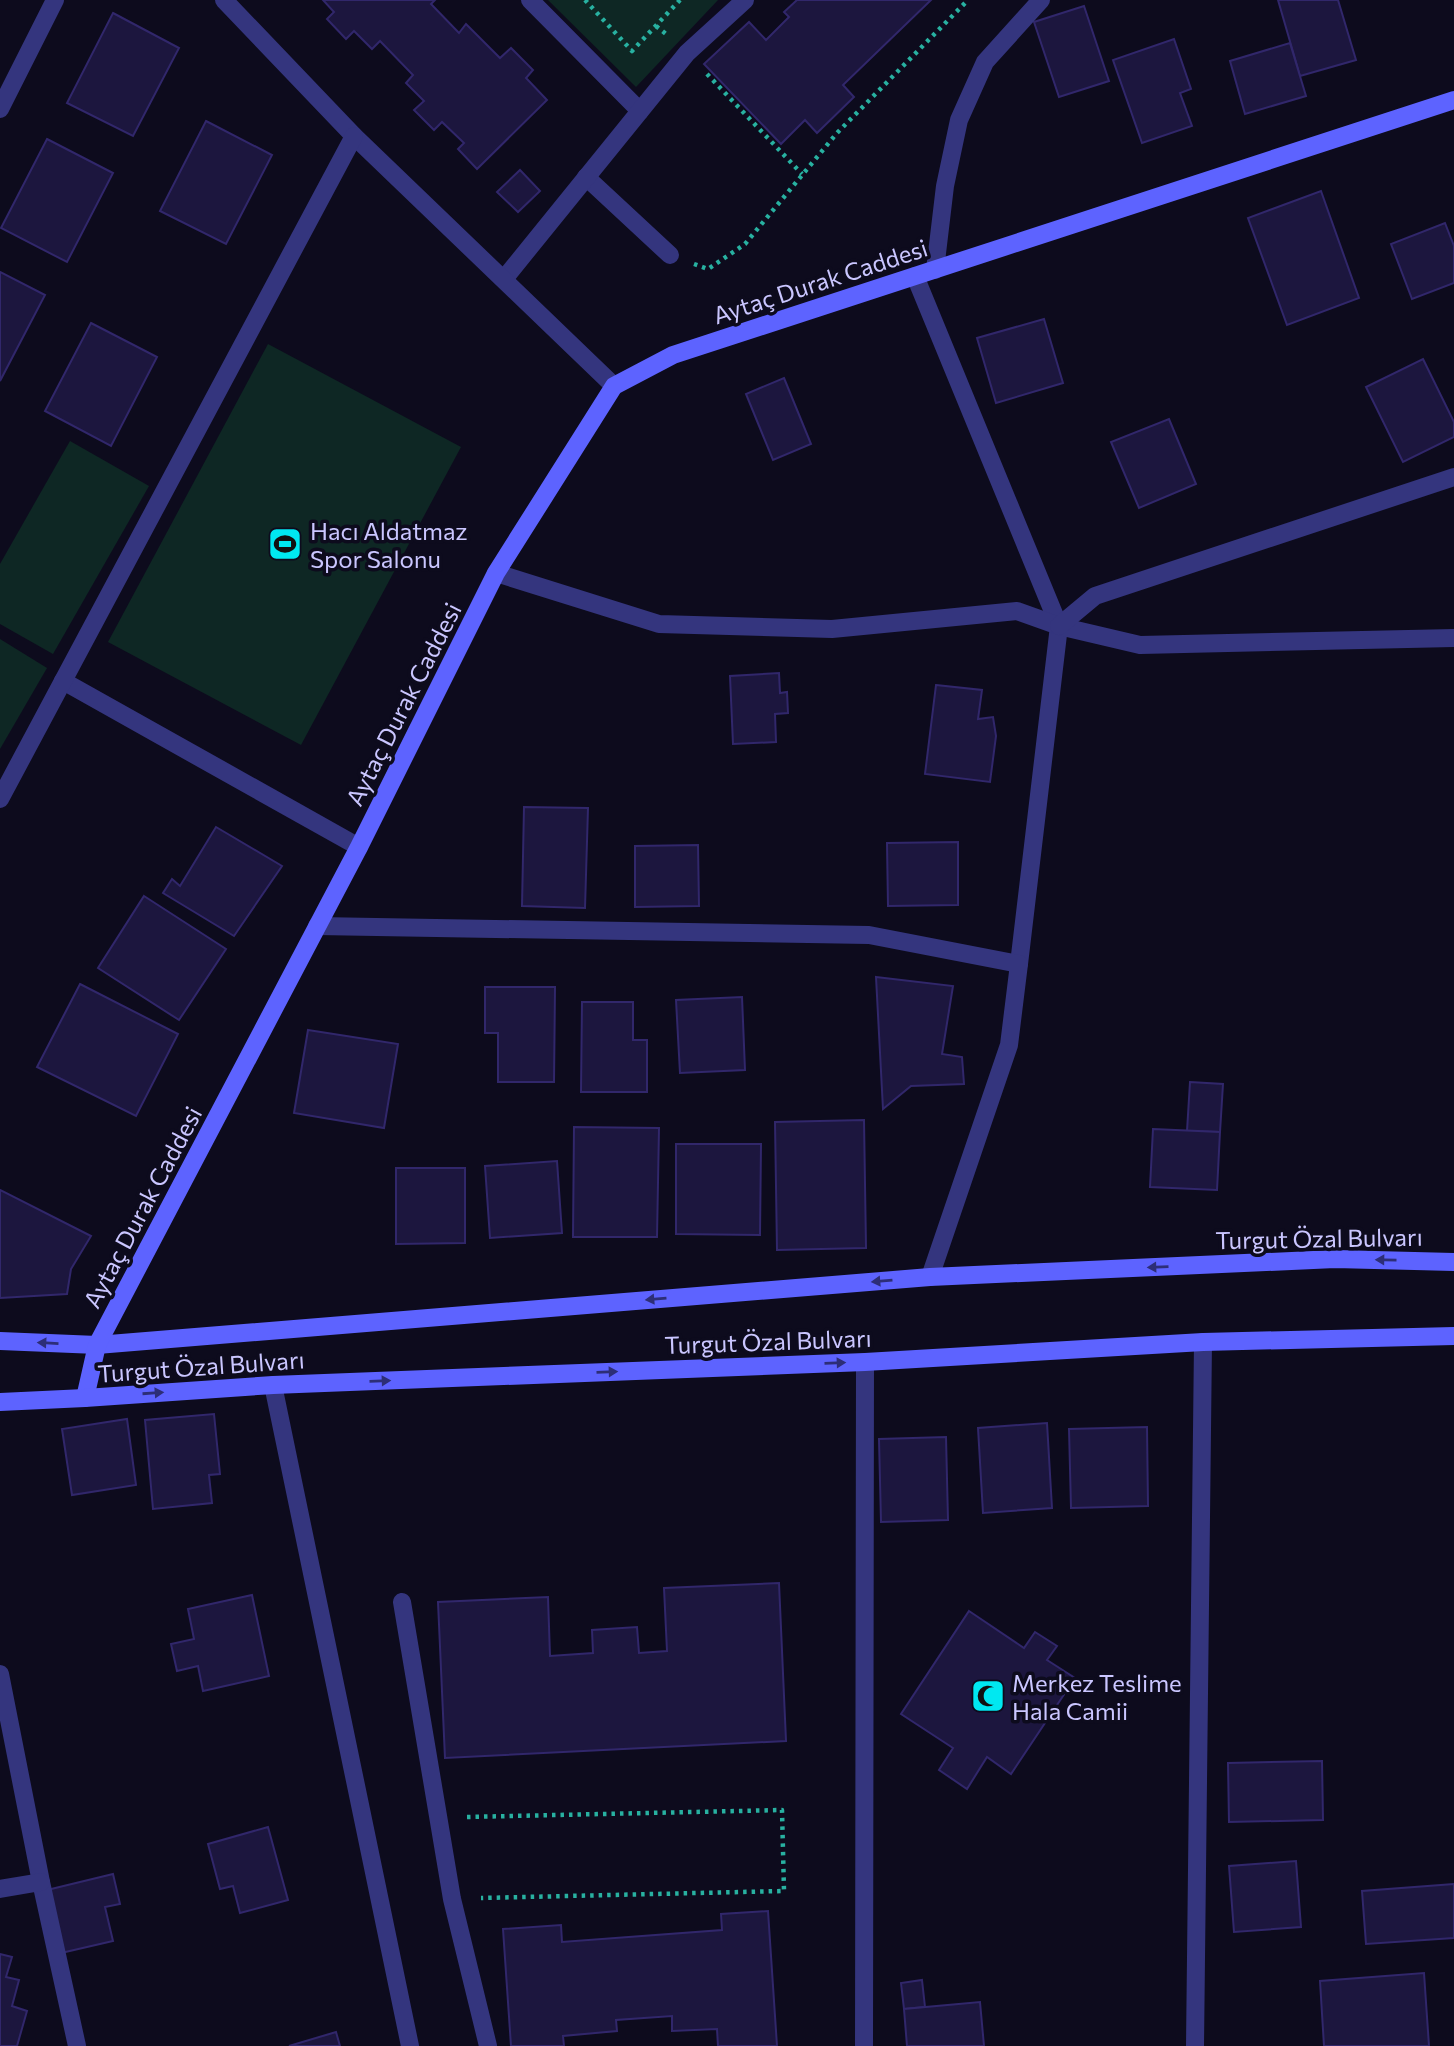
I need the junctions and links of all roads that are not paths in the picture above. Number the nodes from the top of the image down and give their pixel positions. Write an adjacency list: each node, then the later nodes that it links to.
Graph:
1 (55, 0): 7 (street)
2 (224, 0): 9 (street)
3 (530, 0): 8 (street)
4 (745, 0): 8 (street)
5 (1041, 0): 12 (street)
6 (1454, 100): 12 (main road, Aytaç Durak Caddesi)
7 (0, 109)
8 (640, 111): 10 (street)
9 (354, 136): 14 (street); 20 (street)
10 (586, 177): 11 (street); 14 (street)
11 (670, 255)
12 (935, 270): 13 (main road, Aytaç Durak Caddesi)
13 (915, 276): 15 (main road, Aytaç Durak Caddesi); 18 (street)
14 (503, 279): 15 (street)
15 (614, 386): 17 (main road, Aytaç Durak Caddesi)
16 (1454, 477): 18 (street)
17 (496, 573): 18 (street); 22 (main road, Aytaç Durak Caddesi)
18 (1059, 625): 19 (street); 24 (street)
19 (1454, 638)
20 (63, 681): 21 (street); 22 (street)
21 (0, 799)
22 (359, 847): 23 (main road, Aytaç Durak Caddesi)
23 (317, 926): 24 (street); 30 (main road, Aytaç Durak Caddesi)
24 (1019, 964): 26 (street)
25 (1454, 1262): 26 (main road, Turgut Özal Bulvarı, one-way to 26)
26 (930, 1277): 30 (main road, Turgut Özal Bulvarı, one-way to 30)
27 (1454, 1336): 29 (main road, Turgut Özal Bulvarı)
28 (0, 1341): 30 (main road, Turgut Özal Bulvarı, one-way to 28)
29 (1203, 1342): 31 (main road, Turgut Özal Bulvarı); 43 (street)
30 (97, 1345): 33 (main road, Aytaç Durak Caddesi)
31 (865, 1362): 32 (main road, Turgut Özal Bulvarı, one-way to 31); 42 (street)
32 (273, 1385): 33 (main road, Turgut Özal Bulvarı, one-way to 32); 40 (street)
33 (85, 1398): 34 (main road, Turgut Özal Bulvarı)
34 (0, 1402)
35 (402, 1602): 41 (street)
36 (0, 1674): 37 (street)
37 (41, 1882): 38 (street); 39 (street)
38 (0, 1889)
39 (77, 2046)
40 (410, 2046)
41 (488, 2046)
42 (864, 2046)
43 (1195, 2046)

